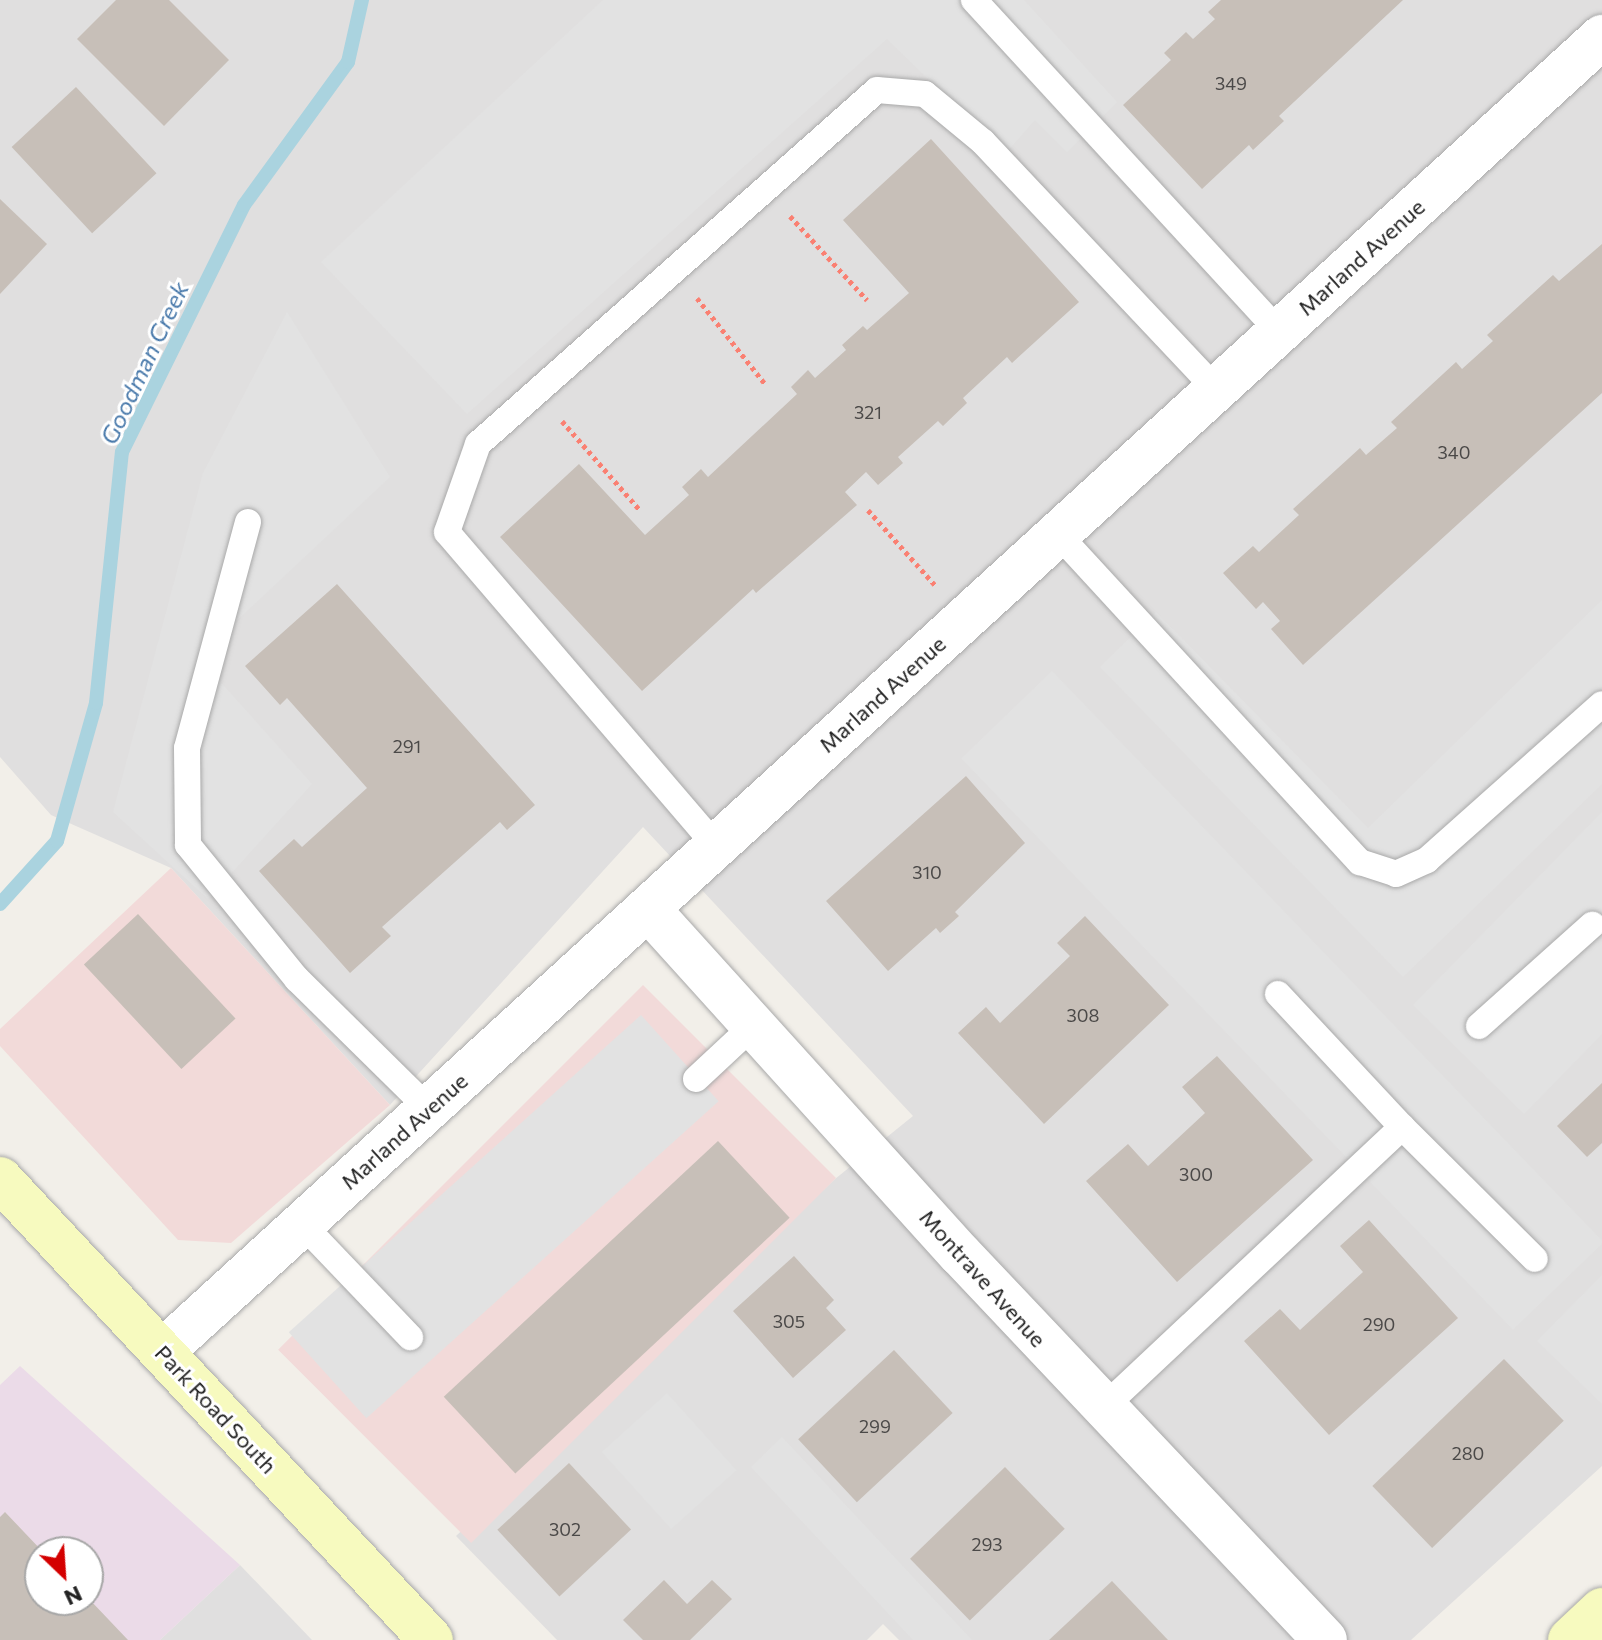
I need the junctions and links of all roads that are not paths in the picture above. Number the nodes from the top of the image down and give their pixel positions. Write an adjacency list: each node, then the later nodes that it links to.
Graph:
1 (974, 0): 3 (lane)
2 (1602, 37): 3 (street, Marland Avenue)
3 (1279, 332): 4 (street, Marland Avenue)
4 (1216, 389): 6 (street, Marland Avenue); 8 (lane)
5 (248, 522): 15 (lane)
6 (1058, 534): 7 (lane); 8 (street, Marland Avenue)
7 (1602, 704)
8 (716, 846): 9 (street, Marland Avenue)
9 (648, 909): 12 (street, Montrave Avenue); 15 (street, Marland Avenue)
10 (1599, 926): 13 (lane)
11 (1278, 994): 16 (lane)
12 (755, 1024): 14 (lane); 22 (street, Montrave Avenue)
13 (1479, 1026)
14 (696, 1079)
15 (429, 1109): 18 (street, Marland Avenue)
16 (1402, 1127): 19 (lane); 22 (lane)
17 (0, 1179): 21 (main road, Park Road South)
18 (301, 1223): 20 (lane); 21 (street, Marland Avenue)
19 (1535, 1259)
20 (410, 1337)
21 (163, 1351): 24 (main road, Park Road South)
22 (1104, 1407): 25 (street, Montrave Avenue)
23 (1602, 1610): 26 (main road)
24 (431, 1640)
25 (1325, 1640)
26 (1570, 1640)

